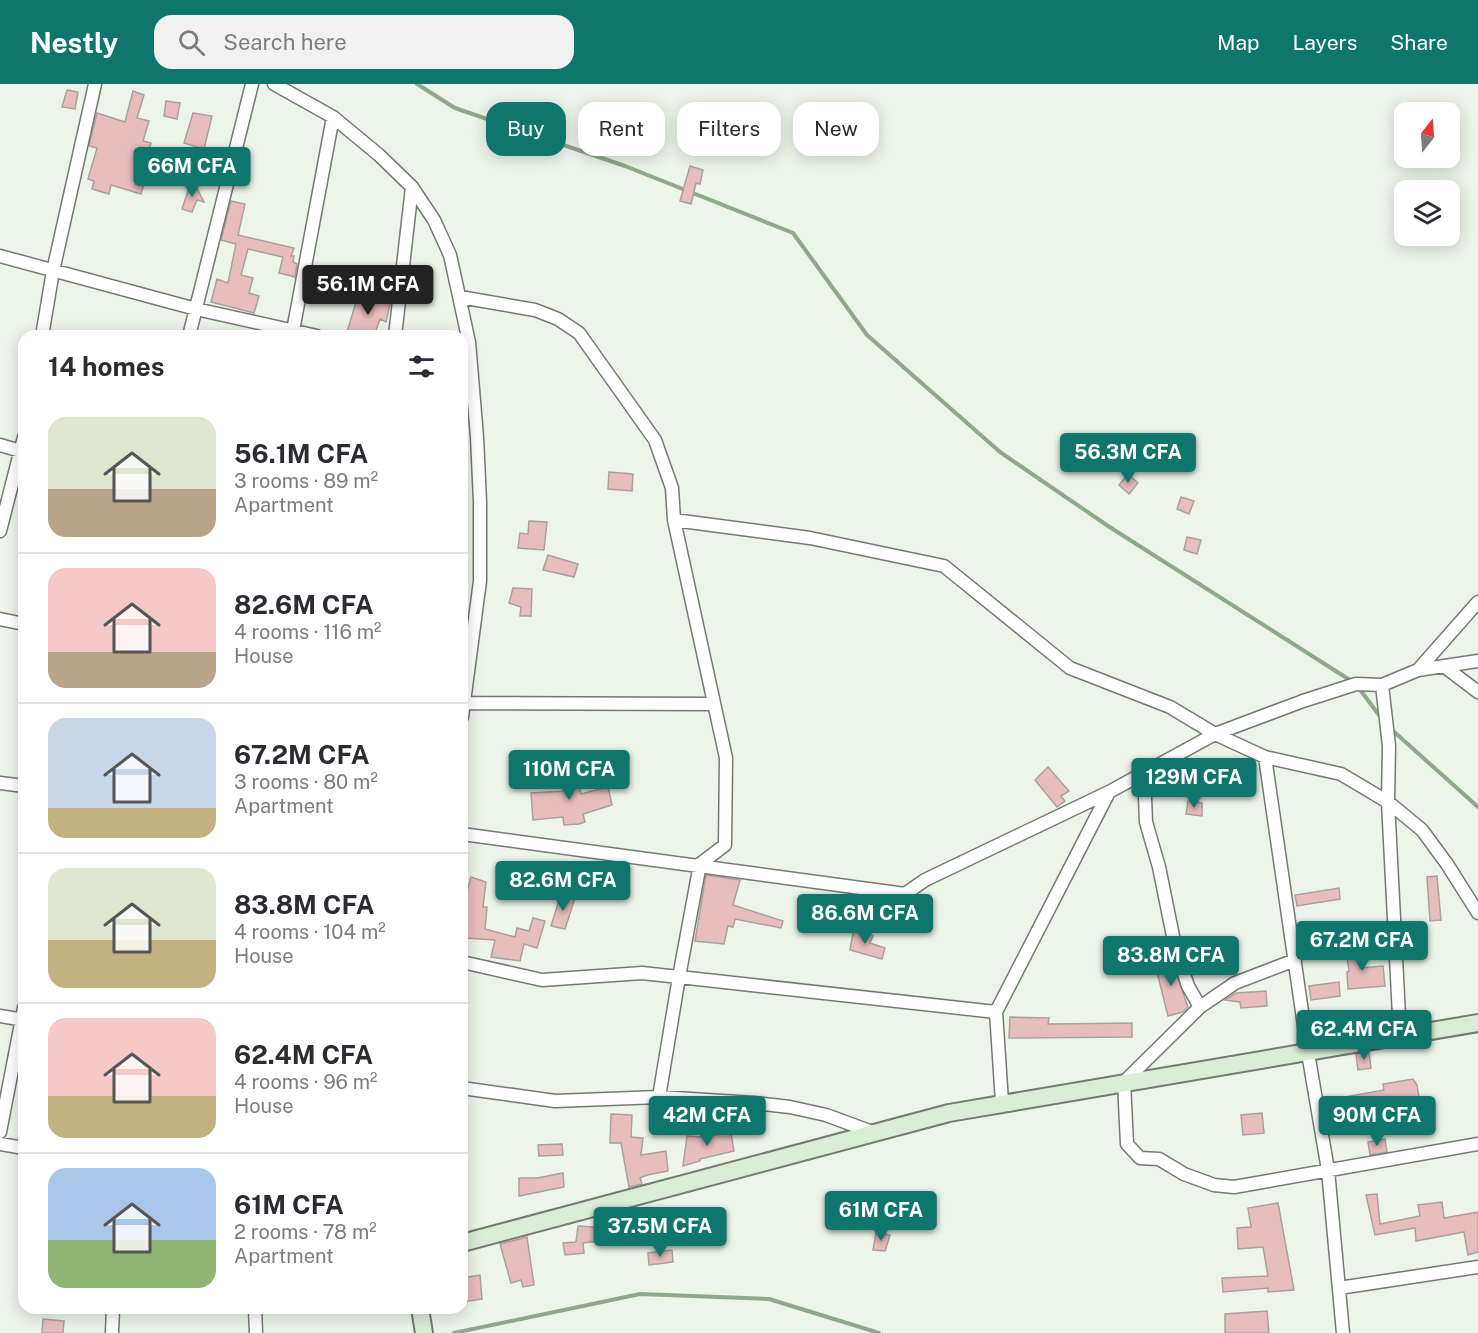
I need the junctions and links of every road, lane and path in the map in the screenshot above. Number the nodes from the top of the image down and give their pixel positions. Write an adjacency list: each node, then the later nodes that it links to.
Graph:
1 (95, 84): 7 (street)
2 (252, 84): 9 (street)
3 (274, 84): 4 (street)
4 (333, 117): 5 (street); 13 (street)
5 (412, 187): 8 (street); 14 (street)
6 (0, 255): 7 (street)
7 (53, 271): 9 (street); 10 (street)
8 (460, 297): 15 (street); 20 (street)
9 (196, 309): 11 (street); 12 (street)
10 (43, 330)
11 (191, 330)
12 (280, 330)
13 (293, 330)
14 (396, 330)
15 (464, 330)
16 (468, 366): 26 (street)
17 (0, 445): 18 (street)
18 (18, 450)
19 (18, 468): 21 (street)
20 (674, 520): 32 (street); 33 (street)
21 (0, 531)
22 (1478, 602): 28 (street)
23 (0, 619): 24 (street)
24 (18, 623)
25 (1478, 661): 27 (street)
26 (468, 667)
27 (1445, 667): 28 (street); 30 (street)
28 (1418, 670): 29 (street)
29 (1382, 685): 33 (street); 39 (street)
30 (1478, 692)
31 (468, 703): 32 (street)
32 (714, 704): 41 (street)
33 (1215, 735): 34 (street); 35 (street)
34 (1265, 757): 39 (street); 43 (street)
35 (1144, 773): 38 (street); 46 (street)
36 (0, 783): 37 (street)
37 (18, 785)
38 (1109, 792): 41 (street); 47 (street)
39 (1388, 802): 42 (street); 51 (street)
40 (468, 835): 41 (street)
41 (700, 864): 45 (street)
42 (1478, 913)
43 (1295, 960): 46 (street); 53 (street)
44 (468, 963): 45 (street)
45 (679, 977): 47 (street); 56 (street)
46 (1200, 1008): 54 (street)
47 (996, 1012): 57 (street)
48 (0, 1016): 49 (street)
49 (18, 1016)
50 (1478, 1023): 51 (main road)
51 (1400, 1035): 53 (main road)
52 (18, 1041): 58 (street)
53 (1308, 1053): 54 (main road); 63 (street)
54 (1124, 1082): 57 (main road); 63 (street)
55 (468, 1089): 56 (street)
56 (659, 1097): 59 (street)
57 (1002, 1102): 59 (main road)
58 (0, 1132)
59 (875, 1133): 64 (main road)
60 (1478, 1143): 63 (street)
61 (0, 1144): 62 (street)
62 (18, 1147)
63 (1328, 1170): 66 (street)
64 (468, 1241)
65 (1478, 1267): 66 (street)
66 (1339, 1288): 73 (street)
67 (113, 1314): 70 (street)
68 (255, 1314): 71 (street)
69 (421, 1314): 72 (main road)
70 (112, 1333)
71 (256, 1333)
72 (424, 1333)
73 (1343, 1333)

